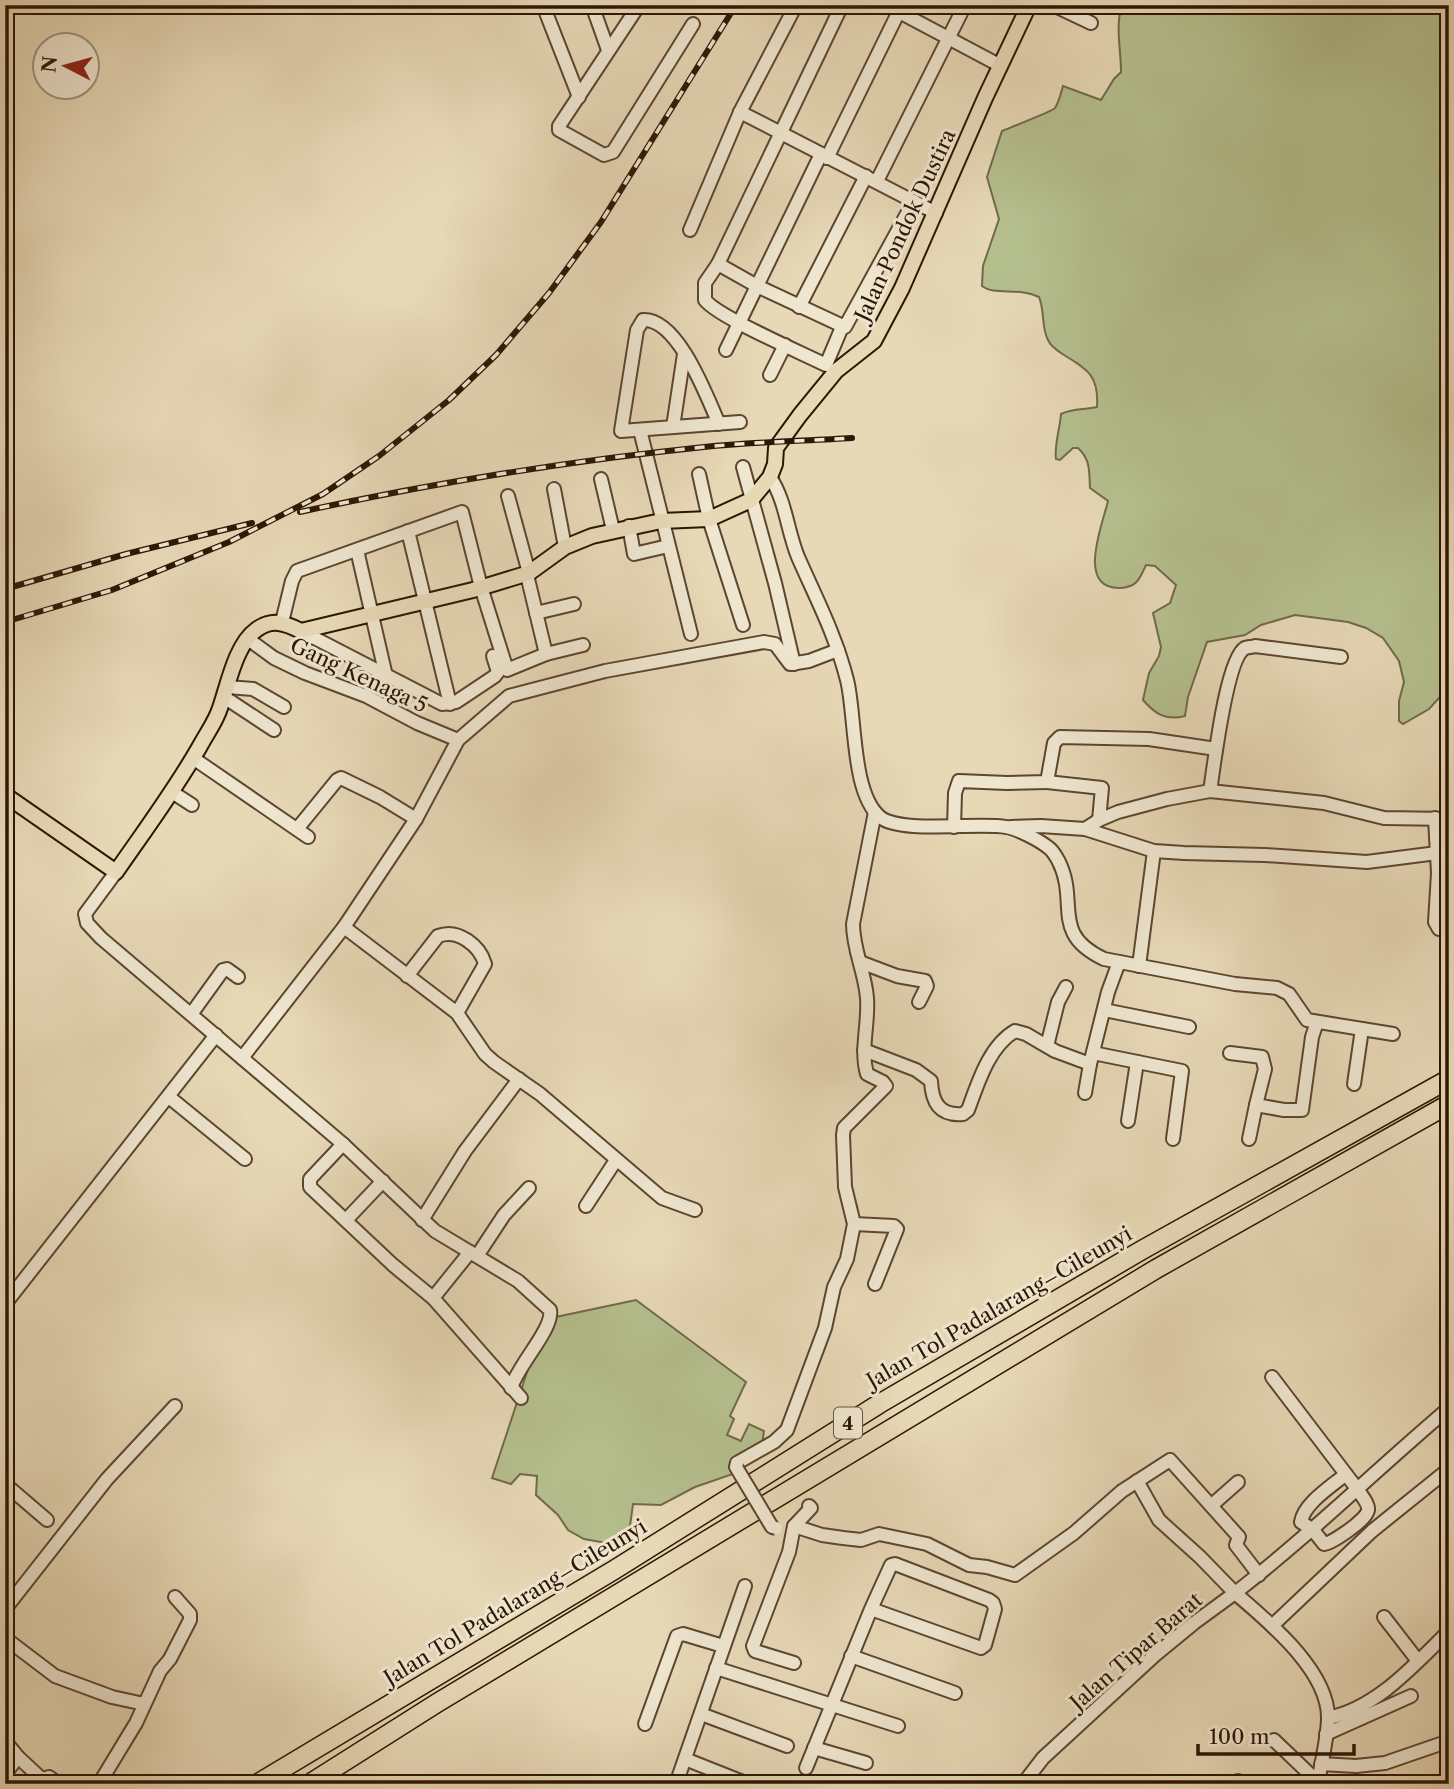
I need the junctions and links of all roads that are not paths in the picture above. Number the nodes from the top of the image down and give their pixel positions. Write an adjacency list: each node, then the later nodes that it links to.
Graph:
1 (543, 5): 16 (street)
2 (592, 5): 14 (street)
3 (796, 5): 17 (street)
4 (842, 5): 18 (street)
5 (886, 5): 10 (street)
6 (965, 5): 13 (street)
7 (1029, 5): 15 (main road, Jalan Pondok Dustira)
8 (1053, 5): 11 (street)
9 (639, 6): 14 (street)
10 (901, 9): 13 (street); 19 (street)
11 (1091, 23)
12 (693, 24): 16 (street)
13 (949, 38): 15 (street); 20 (street)
14 (608, 50): 16 (street)
15 (1001, 66): 22 (main road, Jalan Pondok Dustira)
16 (579, 97)
17 (740, 112): 18 (street); 23 (street)
18 (780, 133): 19 (street); 24 (street)
19 (824, 156): 20 (street); 25 (street)
20 (871, 179): 21 (street); 26 (street)
21 (914, 201): 22 (street); 28 (street)
22 (936, 213): 39 (main road, Jalan Pondok Dustira)
23 (690, 230)
24 (718, 264): 25 (street); 27 (street)
25 (757, 286): 26 (street); 27 (street)
26 (799, 307): 28 (street)
27 (738, 321): 29 (street); 30 (street)
28 (842, 327): 29 (street)
29 (785, 345): 32 (street)
30 (726, 350)
31 (684, 354): 34 (street); 35 (street); 36 (street)
32 (770, 375)
33 (740, 422): 34 (street)
34 (719, 424): 35 (street)
35 (673, 427): 36 (street)
36 (640, 430): 45 (street)
37 (743, 467): 43 (street)
38 (699, 474): 44 (street)
39 (770, 477): 43 (main road); 64 (street)
40 (601, 479): 47 (street)
41 (554, 489): 50 (street)
42 (508, 496): 52 (street)
43 (751, 500): 44 (main road); 67 (street)
44 (709, 519): 45 (main road); 59 (street)
45 (661, 521): 46 (main road); 49 (street)
46 (629, 526): 47 (main road); 49 (street)
47 (613, 530): 50 (main road)
48 (408, 531): 51 (street); 53 (street); 54 (street)
49 (668, 546): 61 (street)
50 (565, 547): 52 (main road)
51 (357, 550): 56 (street); 58 (street)
52 (529, 573): 53 (main road); 57 (street)
53 (477, 589): 54 (main road); 65 (street); 70 (street)
54 (425, 600): 56 (main road); 70 (street)
55 (574, 604): 57 (street)
56 (372, 612): 60 (main road); 68 (street)
57 (536, 613): 65 (street)
58 (282, 622): 60 (main road); 62 (main road)
59 (743, 625)
60 (301, 631): 68 (street)
61 (691, 634)
62 (248, 639): 69 (main road); 73 (street, Gang Kenaga 5)
63 (583, 645): 65 (street)
64 (838, 650): 67 (street); 81 (street)
65 (546, 654)
66 (1341, 657): 74 (street)
67 (794, 664): 73 (street)
68 (386, 676): 70 (street)
69 (225, 692): 71 (street); 72 (street); 75 (main road)
70 (450, 704)
71 (284, 707)
72 (274, 730)
73 (458, 740): 82 (street)
74 (1216, 749): 76 (street); 77 (street)
75 (193, 758): 78 (main road); 87 (street)
76 (1047, 782): 84 (street); 85 (street)
77 (1210, 791): 83 (street); 84 (street)
78 (172, 792): 80 (street); 92 (main road)
79 (5, 795): 92 (main road)
80 (192, 805)
81 (875, 812): 85 (street); 95 (street)
82 (416, 819): 87 (street); 93 (street)
83 (1442, 819): 91 (street)
84 (1099, 820): 88 (street)
85 (954, 827): 86 (street)
86 (1006, 827): 88 (street); 96 (street)
87 (296, 829): 89 (street)
88 (1085, 829): 90 (street)
89 (308, 837)
90 (1154, 850): 91 (street); 97 (street)
91 (1437, 853): 94 (street)
92 (116, 872): 103 (street)
93 (344, 927): 98 (street); 113 (street)
94 (1449, 930)
95 (860, 962): 101 (street); 111 (street)
96 (1119, 962): 97 (street); 102 (street)
97 (1139, 966): 105 (street)
98 (407, 976): 104 (street); 104 (street)
99 (238, 977): 103 (street)
100 (1066, 987): 110 (street)
101 (919, 1002)
102 (1104, 1010): 106 (street); 114 (street)
103 (192, 1013): 109 (street)
104 (457, 1013): 116 (street)
105 (1317, 1022): 107 (street); 122 (street)
106 (1189, 1027)
107 (1362, 1028): 108 (street); 118 (street)
108 (1393, 1034)
109 (216, 1035): 113 (street); 120 (street)
110 (1046, 1046): 111 (street); 114 (street)
111 (864, 1050): 135 (street)
112 (1230, 1053): 122 (street)
113 (242, 1058): 126 (street)
114 (1091, 1058): 115 (street); 119 (street)
115 (1137, 1062): 123 (street); 124 (street)
116 (519, 1079): 128 (street); 134 (street)
117 (1449, 1079): 195 (highway, Jalan Tol Padalarang–Cileunyi / 4)
118 (1354, 1084)
119 (1085, 1093)
120 (169, 1097): 127 (street); 139 (street)
121 (1449, 1104): 196 (highway, 4)
122 (1256, 1105): 125 (street)
123 (1128, 1121)
124 (1172, 1139)
125 (1249, 1139)
126 (343, 1144): 129 (street); 133 (street)
127 (246, 1159)
128 (616, 1160): 131 (street); 132 (street)
129 (383, 1181): 133 (street); 134 (street)
130 (530, 1188): 136 (street)
131 (586, 1206)
132 (695, 1210)
133 (346, 1220): 138 (street)
134 (422, 1220): 136 (street)
135 (853, 1224): 137 (street); 153 (street, bridge)
136 (474, 1254): 138 (street); 141 (street)
137 (875, 1284)
138 (433, 1298): 141 (street)
139 (5, 1304)
140 (1272, 1377): 146 (street)
141 (511, 1388): 142 (street)
142 (522, 1398)
143 (175, 1406): 159 (street)
144 (1449, 1408): 150 (street)
145 (1449, 1469): 162 (street)
146 (1346, 1474): 150 (street); 154 (street)
147 (1137, 1481): 151 (street); 153 (street); 157 (street)
148 (1238, 1482): 151 (street)
149 (5, 1484): 152 (street)
150 (1357, 1490): 154 (street); 154 (street)
151 (1212, 1506): 155 (street)
152 (47, 1520)
153 (794, 1527): 168 (street)
154 (1313, 1530): 155 (street)
155 (1259, 1575): 157 (street)
156 (745, 1586): 165 (street)
157 (1235, 1593): 162 (street, Jalan Tipar Barat); 199 (street, Jalan Tipar Barat)
158 (175, 1597): 172 (street)
159 (5, 1609)
160 (871, 1609): 160 (street); 166 (street)
161 (1384, 1617): 167 (street)
162 (1273, 1625): 175 (street, Jalan Tipar Barat)
163 (1449, 1631): 167 (street)
164 (5, 1638): 172 (street)
165 (723, 1646): 169 (street); 176 (street)
166 (851, 1656): 170 (street); 173 (street)
167 (1419, 1661): 175 (street)
168 (794, 1663)
169 (716, 1668): 173 (street); 174 (street)
170 (955, 1693)
171 (1411, 1696): 178 (street)
172 (144, 1703): 194 (street)
173 (832, 1705): 177 (street); 183 (street)
174 (701, 1714): 182 (street); 185 (street)
175 (1328, 1718): 178 (street)
176 (645, 1724)
177 (898, 1726)
178 (1326, 1734): 187 (street)
179 (1274, 1740): 192 (street)
180 (5, 1741): 184 (street)
181 (1449, 1741): 187 (street)
182 (787, 1746)
183 (814, 1748): 186 (street); 188 (street)
184 (18, 1757): 189 (street); 191 (street)
185 (685, 1759): 190 (street); 197 (street)
186 (866, 1763)
187 (1321, 1764): 192 (street)
188 (806, 1768)
189 (5, 1774)
190 (729, 1780): 198 (street)
191 (45, 1781): 193 (street)
192 (1318, 1783)
193 (59, 1784)
194 (99, 1784)
195 (257, 1784)
196 (309, 1784)
197 (676, 1784)
198 (748, 1784)
199 (1023, 1784)

